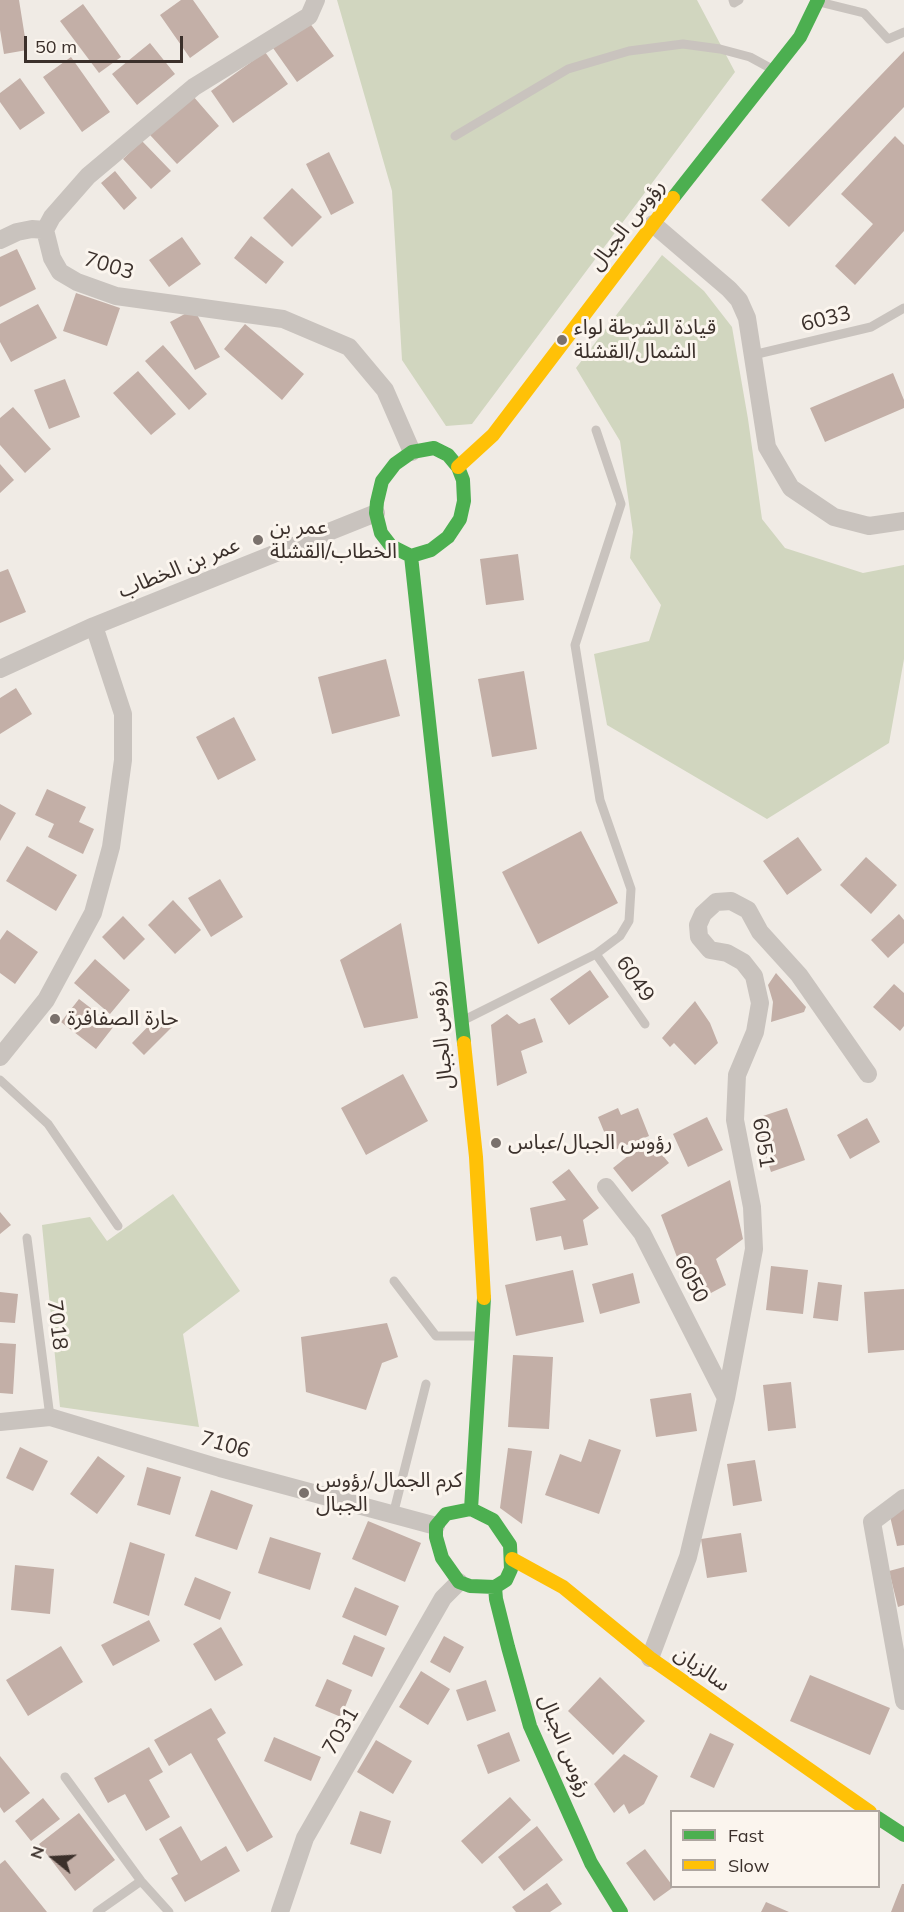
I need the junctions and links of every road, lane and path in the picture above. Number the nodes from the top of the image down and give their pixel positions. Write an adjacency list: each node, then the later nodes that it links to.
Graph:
1 (316, 0): 9 (street)
2 (733, 0): 3 (lane)
3 (739, 0)
4 (817, 1): 5 (lane); 6 (street, رؤوس الجبال)
5 (904, 32)
6 (774, 70): 7 (lane); 8 (street, رؤوس الجبال)
7 (455, 135)
8 (653, 224): 12 (street); 15 (street, رؤوس الجبال)
9 (45, 230): 10 (street); 14 (street, 7003)
10 (0, 240)
11 (904, 308): 12 (lane, 6033)
12 (753, 355): 17 (street)
13 (596, 430): 21 (lane)
14 (412, 452): 15 (street); 16 (street)
15 (458, 467): 18 (street)
16 (376, 513): 18 (street); 19 (street, عمر بن الخطاب)
17 (904, 521)
18 (411, 556): 22 (street, رؤوس الجبال)
19 (94, 626): 20 (street, عمر بن الخطاب); 24 (street)
20 (0, 669)
21 (596, 954): 22 (lane); 23 (lane, 6049)
22 (460, 1022): 31 (street, رؤوس الجبال)
23 (645, 1024)
24 (0, 1057)
25 (868, 1074): 33 (street, 6051)
26 (0, 1080): 28 (lane)
27 (606, 1186): 33 (street, 6050)
28 (118, 1226)
29 (27, 1238): 34 (lane, 7018)
30 (394, 1281): 31 (lane)
31 (482, 1336): 37 (street, رؤوس الجبال)
32 (426, 1384): 38 (lane)
33 (726, 1398): 43 (street, 6051)
34 (50, 1417): 35 (street, 7106); 38 (street, 7106)
35 (0, 1422)
36 (904, 1498): 44 (street)
37 (471, 1509): 39 (street); 40 (street)
38 (393, 1515): 39 (street, 7106)
39 (436, 1526): 41 (street)
40 (512, 1559): 42 (street); 43 (street, سالزيان)
41 (459, 1582): 42 (street); 50 (street, 7031)
42 (495, 1587): 51 (street, رؤوس الجبال)
43 (650, 1658): 46 (street, سالزيان)
44 (904, 1701)
45 (65, 1778): 47 (lane)
46 (867, 1810)
47 (141, 1881): 48 (lane); 49 (lane)
48 (97, 1912)
49 (169, 1912)
50 (280, 1912)
51 (621, 1912)

